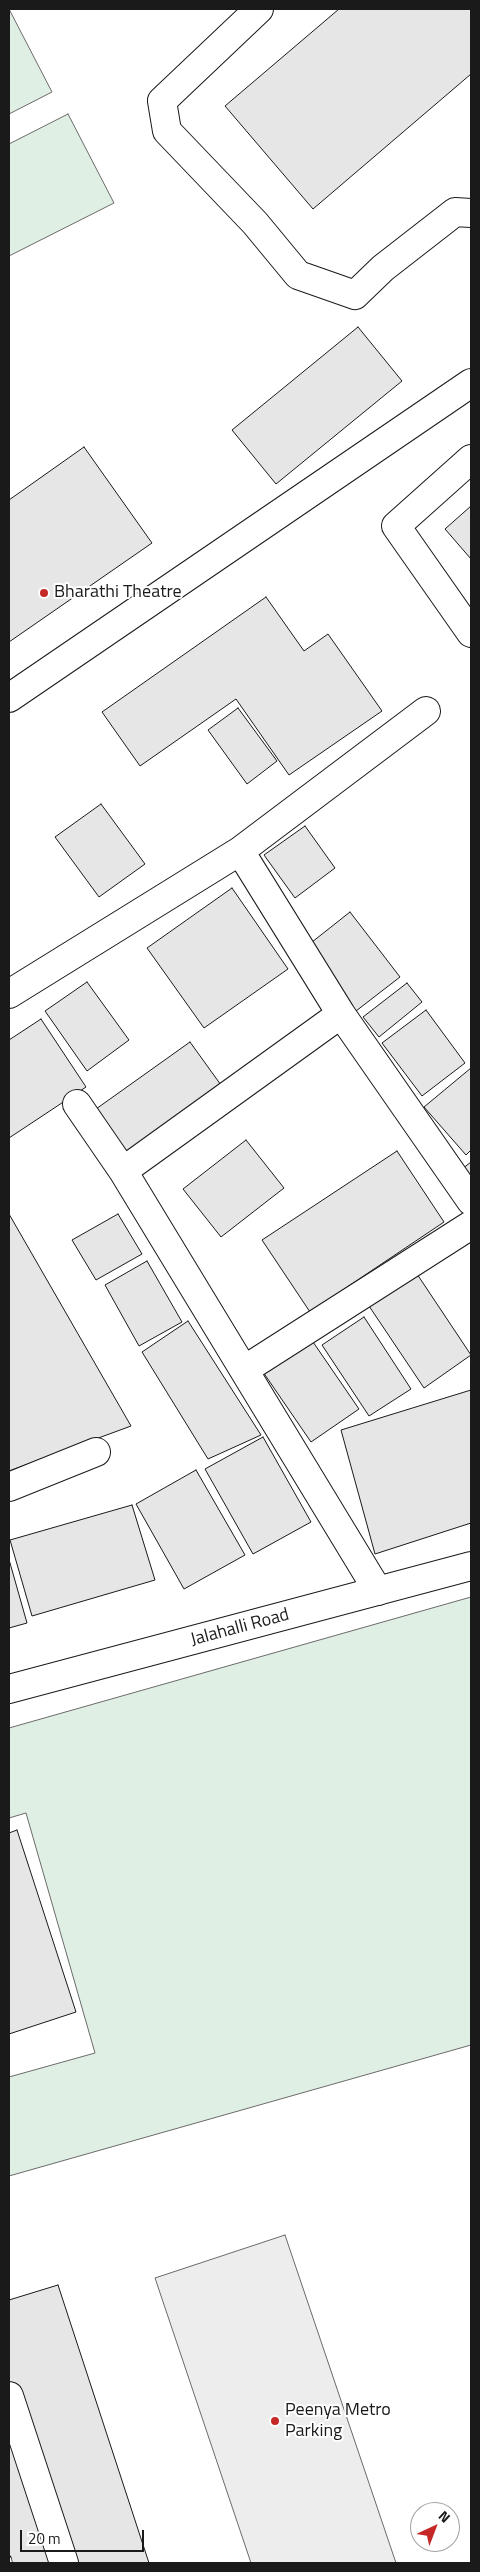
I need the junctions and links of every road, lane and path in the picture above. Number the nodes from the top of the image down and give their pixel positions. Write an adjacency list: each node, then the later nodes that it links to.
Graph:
1 (259, 9): 2 (street)
2 (471, 214)
3 (471, 383): 6 (street)
4 (471, 459): 5 (street)
5 (471, 633)
6 (9, 698)
7 (426, 710): 8 (street)
8 (240, 851): 9 (street); 10 (street)
9 (9, 994)
10 (341, 1014): 12 (street); 13 (street)
11 (77, 1104): 12 (street)
12 (123, 1172): 15 (street)
13 (471, 1201)
14 (471, 1225): 15 (street)
15 (244, 1370): 19 (street)
16 (96, 1452): 17 (street)
17 (9, 1487)
18 (471, 1566): 19 (street, Jalahalli Road)
19 (378, 1591): 20 (street, Jalahalli Road)
20 (9, 1689)
21 (9, 2396): 22 (street)
22 (64, 2563)

